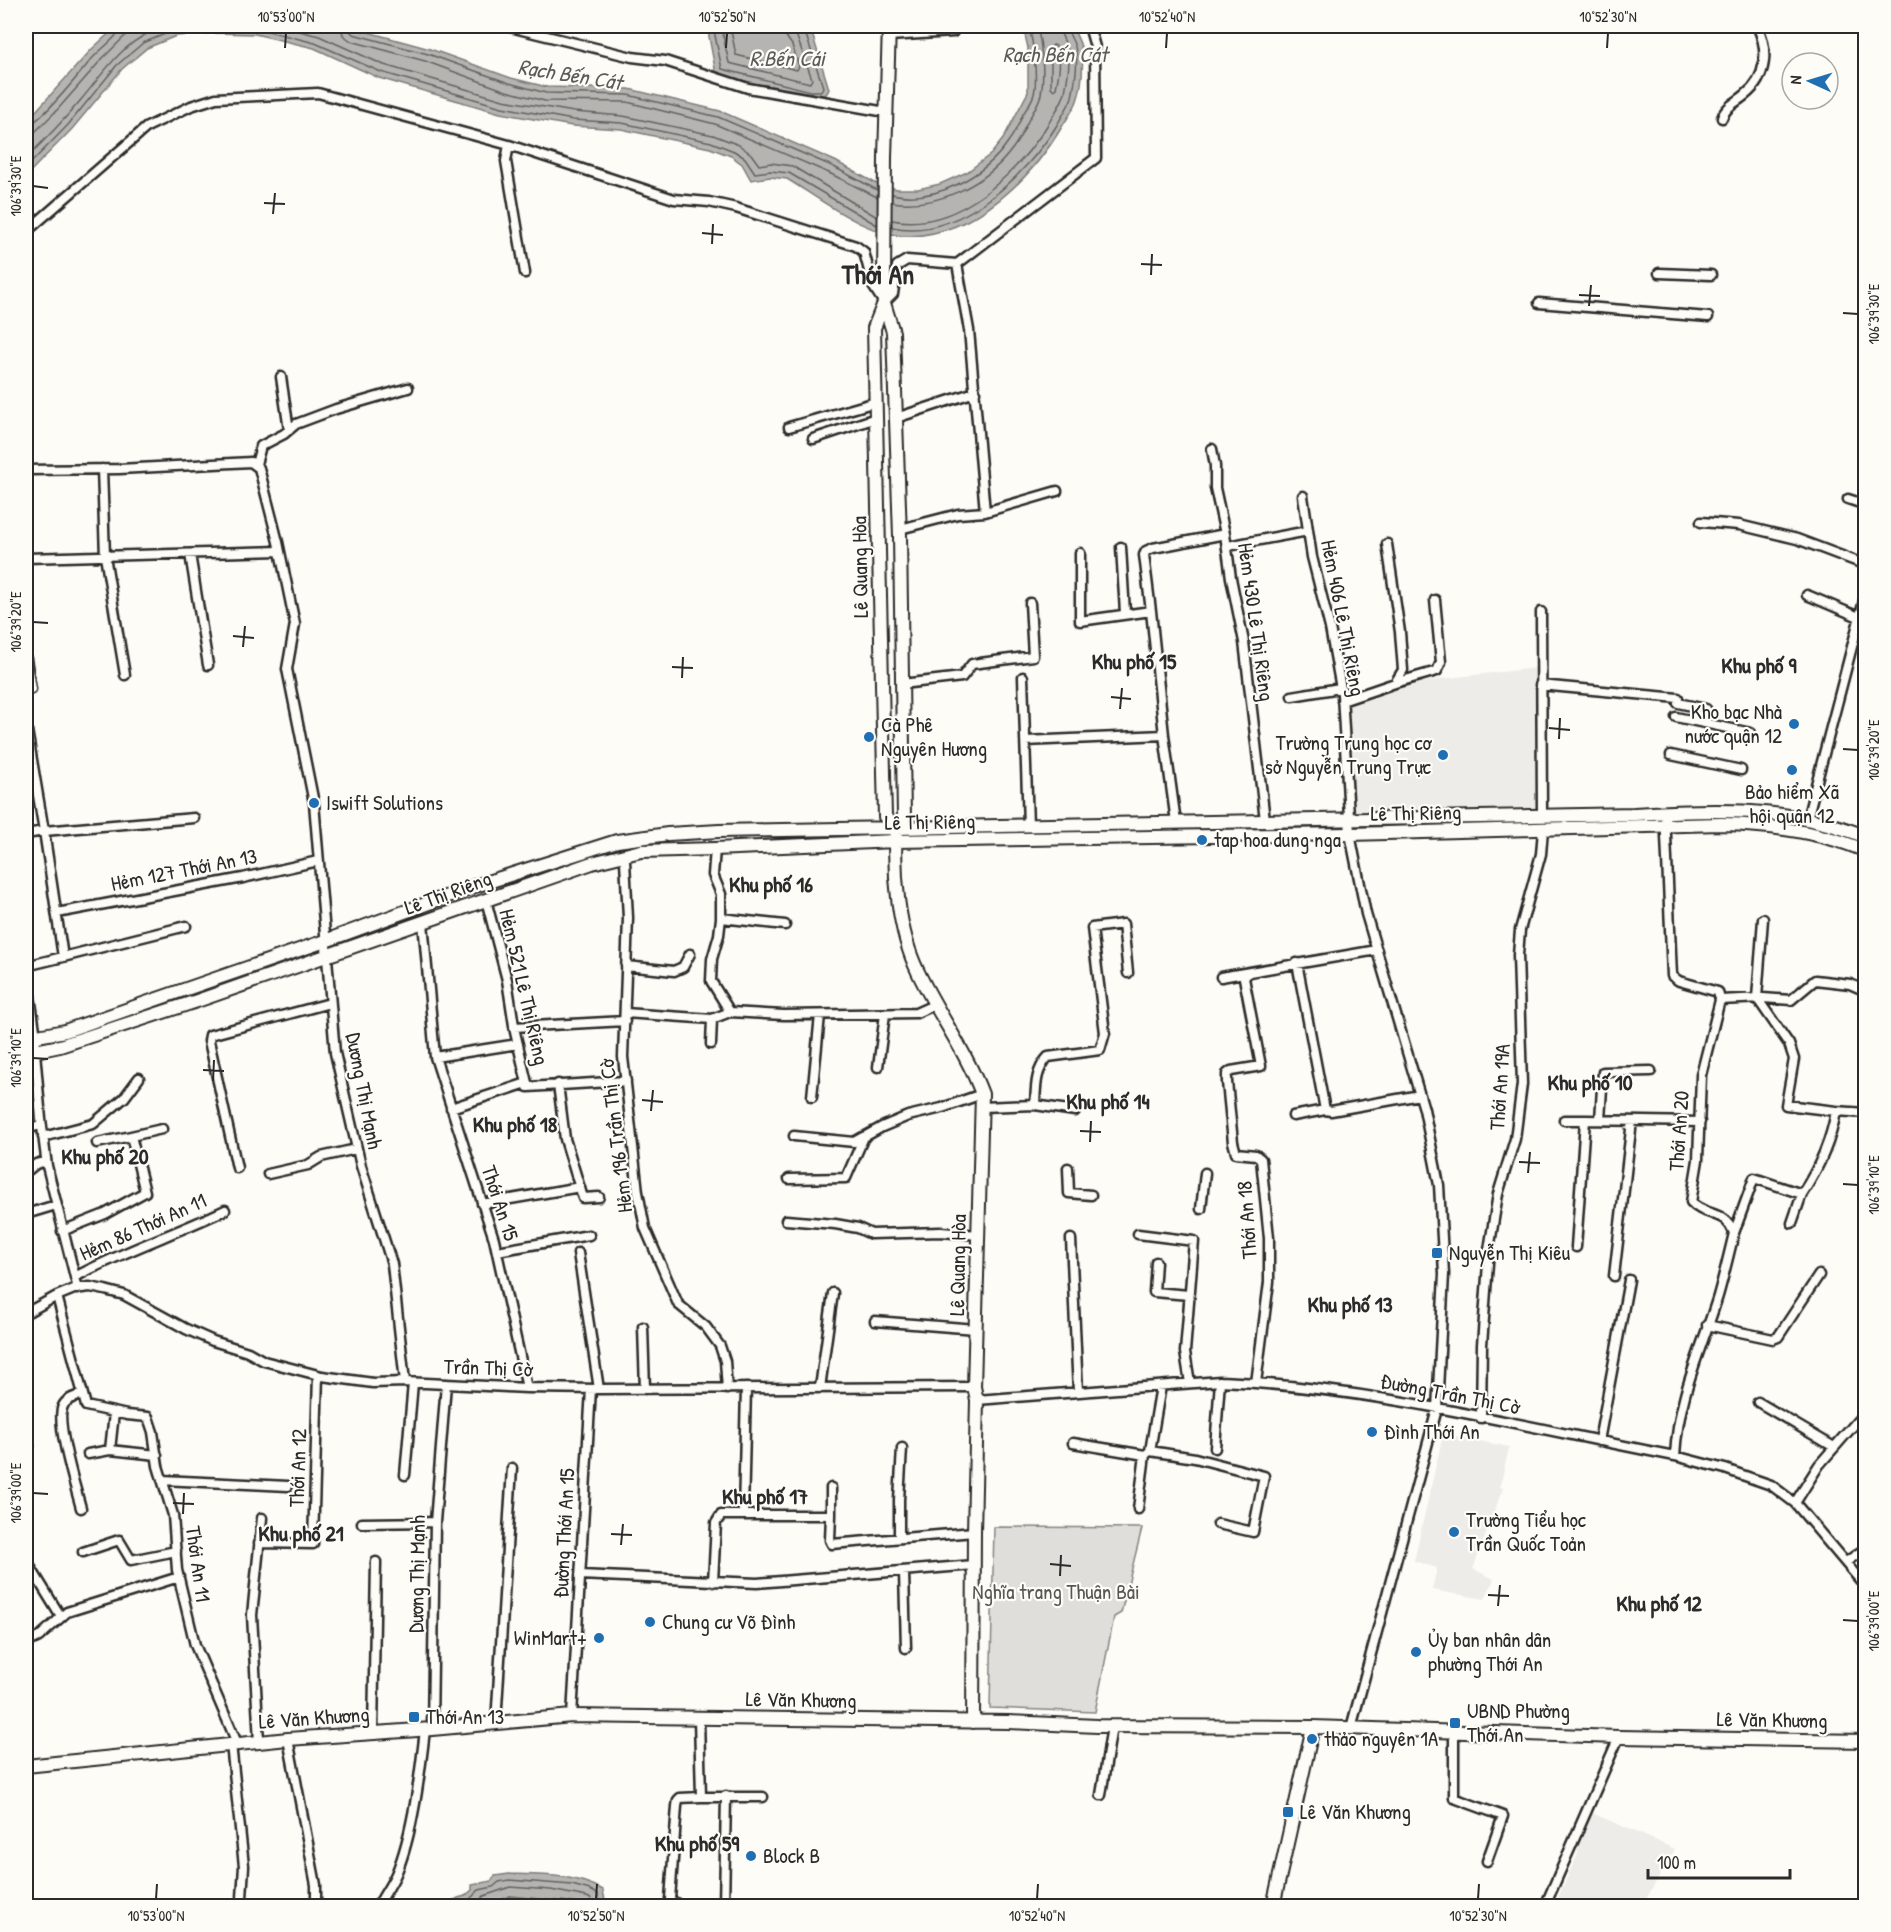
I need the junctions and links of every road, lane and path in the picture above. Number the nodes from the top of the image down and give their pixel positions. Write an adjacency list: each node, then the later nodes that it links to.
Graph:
1 (506, 26): 6 (street)
2 (1089, 26): 10 (street)
3 (1757, 26): 7 (street)
4 (889, 31): 5 (street); 6 (street)
5 (953, 32)
6 (886, 112): 14 (street, Lê Quang Hòa)
7 (1722, 118)
8 (509, 145): 9 (street); 11 (street); 14 (street)
9 (26, 232)
10 (957, 264): 14 (street); 19 (street)
11 (525, 273)
12 (1659, 273): 13 (street)
13 (1711, 276)
14 (884, 303): 20 (street, Lê Quang Hòa); 22 (street, Lê Quang Hòa)
15 (1539, 303): 16 (street)
16 (1708, 317)
17 (282, 377): 24 (street)
18 (408, 388): 24 (street)
19 (975, 392): 22 (street); 34 (street)
20 (876, 402): 21 (street, Lê Quang Hòa); 23 (street)
21 (876, 418): 25 (street); 84 (street, Lê Quang Hòa)
22 (896, 418): 36 (street, Lê Quang Hòa)
23 (789, 427)
24 (289, 430): 27 (street)
25 (813, 439)
26 (1212, 448): 38 (street)
27 (256, 464): 28 (street); 42 (street, Dương Thị Mạnh)
28 (102, 469): 29 (street); 45 (street)
29 (26, 470)
30 (1057, 491): 34 (street)
31 (1303, 496): 37 (street, Hẻm 406 Lê Thị Riêng)
32 (1848, 499): 33 (street)
33 (1866, 505)
34 (985, 512): 36 (street)
35 (1701, 522): 47 (street)
36 (900, 529): 61 (street, Lê Quang Hòa)
37 (1308, 531): 40 (street); 63 (street, Hẻm 406 Lê Thị Riêng)
38 (1225, 534): 40 (street, Hẻm 430 Lê Thị Riêng); 52 (street, Hẻm 430 Lê Thị Riêng)
39 (1387, 544): 60 (street)
40 (1228, 546): 80 (street, Hẻm 430 Lê Thị Riêng)
41 (1121, 547): 54 (street)
42 (279, 551): 44 (street); 94 (street, Dương Thị Mạnh)
43 (1080, 553): 54 (street)
44 (190, 554): 45 (street); 57 (street)
45 (105, 556): 46 (street); 58 (street)
46 (26, 558)
47 (1866, 565)
48 (1866, 593): 55 (street)
49 (1807, 595): 55 (street)
50 (1435, 600): 60 (street)
51 (1030, 603): 61 (street)
52 (1151, 611): 54 (street); 71 (street)
53 (1541, 612): 62 (street)
54 (1125, 613)
55 (1859, 617): 79 (street)
56 (26, 659): 64 (street)
57 (208, 665)
58 (125, 675)
59 (1023, 677): 72 (street)
60 (1395, 683): 66 (street)
61 (902, 684): 84 (street, Lê Quang Hòa)
62 (1540, 685): 67 (street); 76 (street)
63 (1340, 688): 65 (street); 66 (street, Hẻm 406 Lê Thị Riêng)
64 (31, 689)
65 (1292, 696)
66 (1342, 701): 78 (street, Hẻm 406 Lê Thị Riêng)
67 (1706, 709)
68 (1676, 717): 70 (street)
69 (27, 730): 86 (street)
70 (1751, 733)
71 (1164, 735): 72 (street); 81 (street)
72 (1025, 741): 82 (street)
73 (1671, 755): 74 (street)
74 (1741, 770)
75 (1665, 812): 76 (street, Lê Thị Riêng); 79 (street, Lê Thị Riêng); 83 (street)
76 (1542, 815): 78 (street, Lê Thị Riêng)
77 (194, 818): 86 (street)
78 (1348, 819): 80 (street, Lê Thị Riêng); 88 (street)
79 (1807, 819): 89 (street, Lê Thị Riêng)
80 (1264, 820): 81 (street, Lê Thị Riêng)
81 (1176, 822): 82 (street, Lê Thị Riêng)
82 (1028, 825): 84 (street, Lê Thị Riêng)
83 (1666, 826): 85 (street, Lê Thị Riêng); 92 (street, Lê Thị Riêng); 115 (street)
84 (896, 828): 90 (street, Lê Quang Hòa); 102 (street, Lê Thị Riêng)
85 (1543, 830): 88 (street, Lê Thị Riêng); 222 (street, Thới An 19A)
86 (44, 831): 87 (street); 96 (street)
87 (26, 834)
88 (1350, 834): 90 (street, Lê Thị Riêng); 103 (street)
89 (1866, 837)
90 (895, 841): 91 (street, Lê Thị Riêng); 117 (street, Lê Quang Hòa)
91 (715, 849): 93 (street, Lê Thị Riêng); 97 (street)
92 (1866, 851)
93 (622, 854): 95 (street, Lê Thị Riêng); 108 (street, Hẻm 196 Trần Thị Cờ)
94 (318, 861): 96 (street, Hẻm 127 Thới An 13); 102 (street, Dương Thị Mạnh)
95 (486, 900): 99 (street, Lê Thị Riêng); 123 (street, Hẻm 521 Lê Thị Riêng)
96 (57, 913): 105 (street)
97 (721, 918): 100 (street); 118 (street)
98 (1763, 919): 114 (street)
99 (423, 922): 106 (street, Lê Thị Riêng); 128 (street, Thới An 15)
100 (785, 925)
101 (186, 926): 105 (street)
102 (325, 940): 106 (street, Dương Thị Mạnh); 124 (street, Lê Thị Riêng)
103 (1377, 950): 107 (street); 136 (street)
104 (690, 954): 108 (street)
105 (63, 957): 109 (street)
106 (326, 957): 116 (street, Dương Thị Mạnh); 127 (street, Lê Thị Riêng)
107 (1297, 963): 111 (street); 141 (street)
108 (626, 966): 121 (street, Hẻm 196 Trần Thị Cờ)
109 (26, 967): 124 (street)
110 (1128, 973): 138 (street)
111 (1247, 974): 112 (street); 205 (street, Thới An 18)
112 (1221, 977)
113 (1866, 991): 114 (street)
114 (1757, 999): 115 (street); 143 (street)
115 (1720, 1000): 150 (street, Thới An 20)
116 (330, 1003): 159 (street, Dương Thị Mạnh); 161 (street)
117 (936, 1004): 119 (street); 135 (street, Lê Quang Hòa)
118 (730, 1011): 120 (street); 122 (street)
119 (885, 1014): 120 (street); 129 (street)
120 (820, 1015): 137 (street)
121 (625, 1017): 122 (street); 123 (street); 132 (street, Hẻm 196 Trần Thị Cờ)
122 (712, 1019): 126 (street)
123 (514, 1028): 125 (street, Hẻm 521 Lê Thị Riêng)
124 (31, 1037): 127 (street)
125 (518, 1044): 128 (street); 133 (street, Hẻm 521 Lê Thị Riêng)
126 (711, 1044)
127 (31, 1052): 151 (street)
128 (435, 1057): 140 (street, Thới An 15)
129 (878, 1067)
130 (1651, 1071): 148 (street)
131 (139, 1078): 156 (street)
132 (626, 1081): 134 (street); 214 (street, Hẻm 196 Trần Thị Cờ)
133 (527, 1083): 134 (street); 140 (street)
134 (558, 1084): 167 (street)
135 (982, 1094): 139 (street, Lê Quang Hòa); 157 (street)
136 (1420, 1095): 141 (street); 219 (street)
137 (812, 1097)
138 (1035, 1105): 139 (street); 142 (street)
139 (982, 1107): 182 (street, Lê Quang Hòa)
140 (451, 1108): 171 (street, Thới An 15)
141 (1325, 1110): 145 (street)
142 (1075, 1111)
143 (1836, 1111): 144 (street); 168 (street)
144 (1866, 1113)
145 (1293, 1116)
146 (1564, 1120): 147 (street)
147 (1585, 1120): 148 (street); 184 (street)
148 (1600, 1120): 149 (street)
149 (1632, 1121): 150 (street); 189 (street)
150 (1700, 1122): 180 (street, Thới An 20)
151 (41, 1125): 152 (street); 156 (street)
152 (26, 1129)
153 (162, 1129): 154 (street)
154 (131, 1136): 158 (street); 178 (street)
155 (794, 1136): 157 (street)
156 (43, 1137): 160 (street)
157 (864, 1137): 166 (street)
158 (97, 1143)
159 (357, 1149): 165 (street); 203 (street, Dương Thị Mạnh)
160 (46, 1161): 163 (street); 172 (street)
161 (237, 1168)
162 (1068, 1168): 169 (street)
163 (26, 1172)
164 (1205, 1173): 173 (street)
165 (268, 1174)
166 (789, 1179)
167 (580, 1187): 170 (street); 171 (street)
168 (1802, 1194): 177 (street); 180 (street)
169 (1091, 1195)
170 (599, 1197)
171 (482, 1204): 185 (street, Thới An 15)
172 (56, 1205): 175 (street); 178 (street)
173 (1201, 1209)
174 (225, 1210): 190 (street, Hẻm 86 Thới An 11)
175 (26, 1214)
176 (786, 1220): 182 (street)
177 (1792, 1223)
178 (62, 1231): 190 (street)
179 (1138, 1233): 194 (street)
180 (1734, 1233): 198 (street)
181 (589, 1235): 185 (street)
182 (979, 1235): 200 (street, Lê Quang Hòa)
183 (1071, 1239): 215 (street)
184 (1576, 1247)
185 (496, 1251): 209 (street, Thới An 15)
186 (578, 1253): 212 (street, Đường Thới An 15)
187 (1156, 1262): 194 (street)
188 (1819, 1275): 198 (street)
189 (1614, 1276)
190 (75, 1277): 192 (street)
191 (1629, 1280): 224 (street)
192 (78, 1289): 195 (street, Trần Thị Cờ); 201 (street, Trần Thị Cờ)
193 (833, 1293): 211 (street)
194 (1190, 1295): 204 (street)
195 (57, 1296): 196 (street, Trần Thị Cờ); 216 (street)
196 (26, 1313)
197 (875, 1321): 200 (street)
198 (1707, 1325): 234 (street)
199 (643, 1327): 213 (street)
200 (976, 1329): 208 (street, Lê Quang Hòa)
201 (318, 1375): 203 (street, Trần Thị Cờ); 251 (street, Thới An 12)
202 (1220, 1381): 204 (street, Đường Trần Thị Cờ); 205 (street, Đường Trần Thị Cờ); 229 (street)
203 (409, 1382): 206 (street, Trần Thị Cờ); 236 (street, Dương Thị Mạnh)
204 (1190, 1383): 207 (street, Đường Trần Thị Cờ)
205 (1256, 1383): 219 (street, Đường Trần Thị Cờ)
206 (446, 1384): 209 (street, Trần Thị Cờ); 247 (street, Dương Thị Mạnh)
207 (1161, 1386): 215 (street, Đường Trần Thị Cờ); 231 (street)
208 (974, 1387): 211 (street, Trần Thị Cờ); 217 (street, Lê Quang Hòa)
209 (527, 1388): 212 (street, Trần Thị Cờ)
210 (746, 1388): 211 (street, Trần Thị Cờ); 214 (street, Trần Thị Cờ); 243 (street)
211 (820, 1388)
212 (595, 1389): 213 (street, Trần Thị Cờ); 260 (street, Đường Thới An 15)
213 (645, 1389): 214 (street, Trần Thị Cờ)
214 (727, 1389)
215 (1078, 1392): 217 (street, Đường Trần Thị Cờ)
216 (82, 1394): 221 (street, Thới An 11); 241 (street)
217 (977, 1400): 249 (street, Lê Quang Hòa)
218 (1758, 1402): 227 (street)
219 (1437, 1409): 222 (street, Đường Trần Thị Cờ); 273 (street)
220 (1866, 1411): 227 (street)
221 (114, 1413): 230 (street); 233 (street, Thới An 11)
222 (1481, 1418): 224 (street, Đường Trần Thị Cờ)
223 (26, 1436): 226 (street)
224 (1599, 1441): 234 (street, Đường Trần Thị Cờ)
225 (1073, 1443): 231 (street)
226 (29, 1446)
227 (1834, 1447): 240 (street)
228 (902, 1448): 250 (street)
229 (1215, 1448)
230 (110, 1450): 232 (street); 233 (street)
231 (1148, 1453): 242 (street); 248 (street)
232 (88, 1454)
233 (157, 1455): 237 (street, Thới An 11)
234 (1675, 1456): 240 (street, Đường Trần Thị Cờ)
235 (512, 1468): 270 (street)
236 (405, 1475)
237 (162, 1480): 238 (street); 253 (street, Thới An 11)
238 (288, 1486)
239 (831, 1488): 244 (street)
240 (1795, 1503): 257 (street, Đường Trần Thị Cờ)
241 (81, 1508)
242 (1138, 1509)
243 (743, 1514): 244 (street); 262 (street)
244 (831, 1515): 250 (street)
245 (262, 1518): 251 (street, Thới An 12)
246 (362, 1522): 247 (street)
247 (435, 1522): 274 (street, Dương Thị Mạnh)
248 (1218, 1524)
249 (974, 1532): 250 (street); 258 (street, Lê Quang Hòa)
250 (899, 1538)
251 (259, 1543): 280 (street, Thới An 12)
252 (1866, 1548): 257 (street)
253 (176, 1551): 254 (street); 261 (street, Thới An 11)
254 (83, 1552)
255 (26, 1560): 264 (street)
256 (376, 1562): 276 (street)
257 (1846, 1562): 263 (street, Đường Trần Thị Cờ)
258 (974, 1565): 259 (street); 269 (street, Lê Quang Hòa)
259 (904, 1572): 262 (street); 266 (street)
260 (580, 1575): 262 (street); 267 (street, Đường Thới An 15)
261 (179, 1577): 264 (street); 281 (street, Thới An 11)
262 (712, 1582)
263 (1866, 1587)
264 (61, 1617): 265 (street)
265 (26, 1643)
266 (906, 1648)
267 (572, 1716): 268 (street, Lê Văn Khương); 270 (street, Lê Văn Khương)
268 (699, 1718): 269 (street, Lê Văn Khương); 285 (street)
269 (973, 1722): 271 (street, Lê Văn Khương)
270 (496, 1723): 274 (street, Lê Văn Khương)
271 (1112, 1726): 272 (street, Lê Văn Khương); 283 (street)
272 (1313, 1726): 273 (street, Lê Văn Khương); 293 (street)
273 (1352, 1728): 275 (street, Lê Văn Khương)
274 (429, 1729): 276 (street, Lê Văn Khương); 290 (street, Dương Thị Mạnh)
275 (1454, 1730): 277 (street, Lê Văn Khương); 287 (street)
276 (373, 1733): 278 (street, Lê Văn Khương)
277 (1619, 1737): 279 (street, Lê Văn Khương); 294 (street)
278 (288, 1739): 280 (street, Lê Văn Khương); 289 (street)
279 (1866, 1741)
280 (259, 1742): 281 (street, Lê Văn Khương)
281 (234, 1744): 282 (street, Lê Văn Khương); 288 (street, Thới An 11)
282 (26, 1766)
283 (1101, 1795)
284 (726, 1796): 285 (street); 286 (street); 292 (street)
285 (701, 1797): 291 (street)
286 (763, 1797)
287 (1487, 1861)
288 (242, 1898)
289 (316, 1906)
290 (378, 1906)
291 (680, 1906)
292 (724, 1906)
293 (1274, 1906)
294 (1545, 1906)

